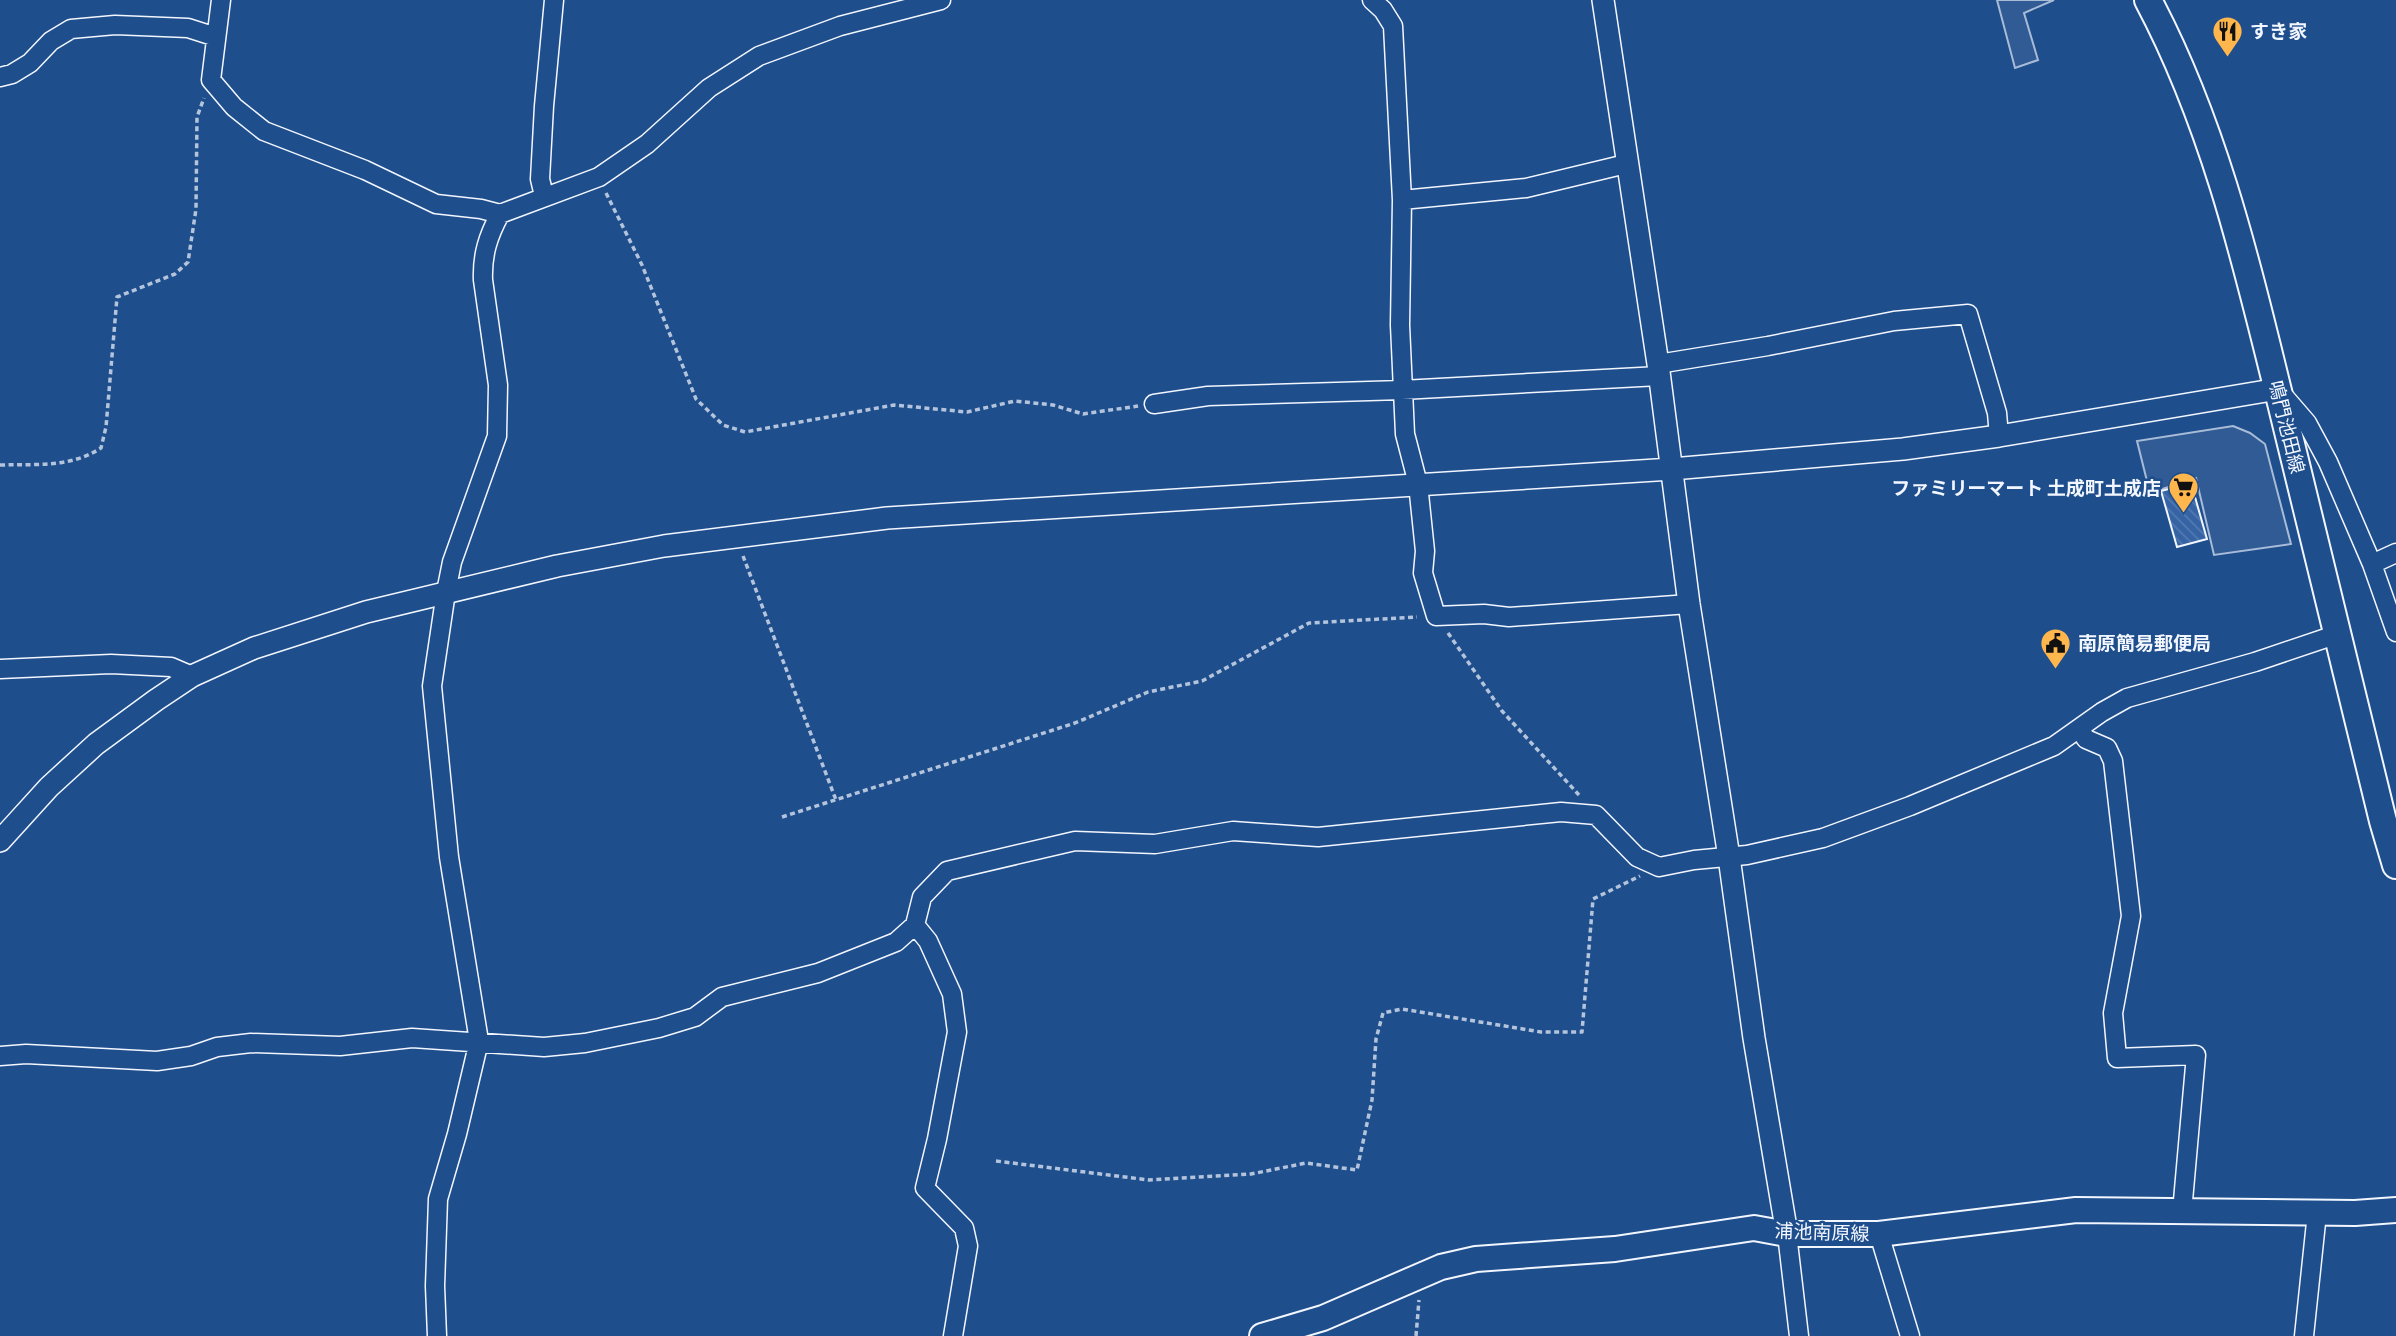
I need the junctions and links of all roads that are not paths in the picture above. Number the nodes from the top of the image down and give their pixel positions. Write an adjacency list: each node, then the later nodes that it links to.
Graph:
1 (220, 0): 7 (street)
2 (554, 0): 10 (street)
3 (942, 0): 10 (street)
4 (1372, 0): 11 (street)
5 (1603, 0): 9 (street)
6 (2148, 0): 14 (main road, 鳴門池田線)
7 (216, 37): 8 (street); 12 (street)
8 (0, 76)
9 (1626, 164): 11 (street); 13 (street)
10 (544, 196): 12 (street)
11 (1402, 200): 15 (street)
12 (500, 214): 22 (street)
13 (1659, 370): 15 (street); 17 (street); 18 (street)
14 (2278, 389): 17 (street); 21 (street); 25 (main road, 鳴門池田線)
15 (1402, 390): 16 (street); 19 (street)
16 (1154, 404)
17 (1999, 436): 18 (street)
18 (1672, 469): 19 (street); 23 (street)
19 (1418, 484): 22 (street); 23 (street)
20 (2396, 553): 21 (street)
21 (2372, 564): 24 (street)
22 (446, 592): 27 (street); 33 (street)
23 (1689, 604): 30 (street)
24 (2396, 632)
25 (2338, 634): 28 (street); 31 (main road, 鳴門池田線)
26 (0, 669): 27 (street)
27 (192, 676): 29 (street)
28 (2080, 730): 30 (street); 36 (street)
29 (0, 841)
30 (1729, 857): 32 (street); 38 (street)
31 (2396, 865)
32 (915, 925): 33 (street); 41 (street)
33 (479, 1041): 34 (street); 40 (street)
34 (0, 1056)
35 (2396, 1210): 37 (main road, 浦池南原線)
36 (2182, 1212): 37 (main road, 浦池南原線); 39 (main road, 浦池南原線)
37 (2317, 1213): 45 (street)
38 (1787, 1234): 39 (main road, 浦池南原線); 42 (main road, 浦池南原線); 43 (street)
39 (1879, 1234): 44 (street)
40 (438, 1336)
41 (953, 1336)
42 (1262, 1336)
43 (1799, 1336)
44 (1910, 1336)
45 (2304, 1336)

